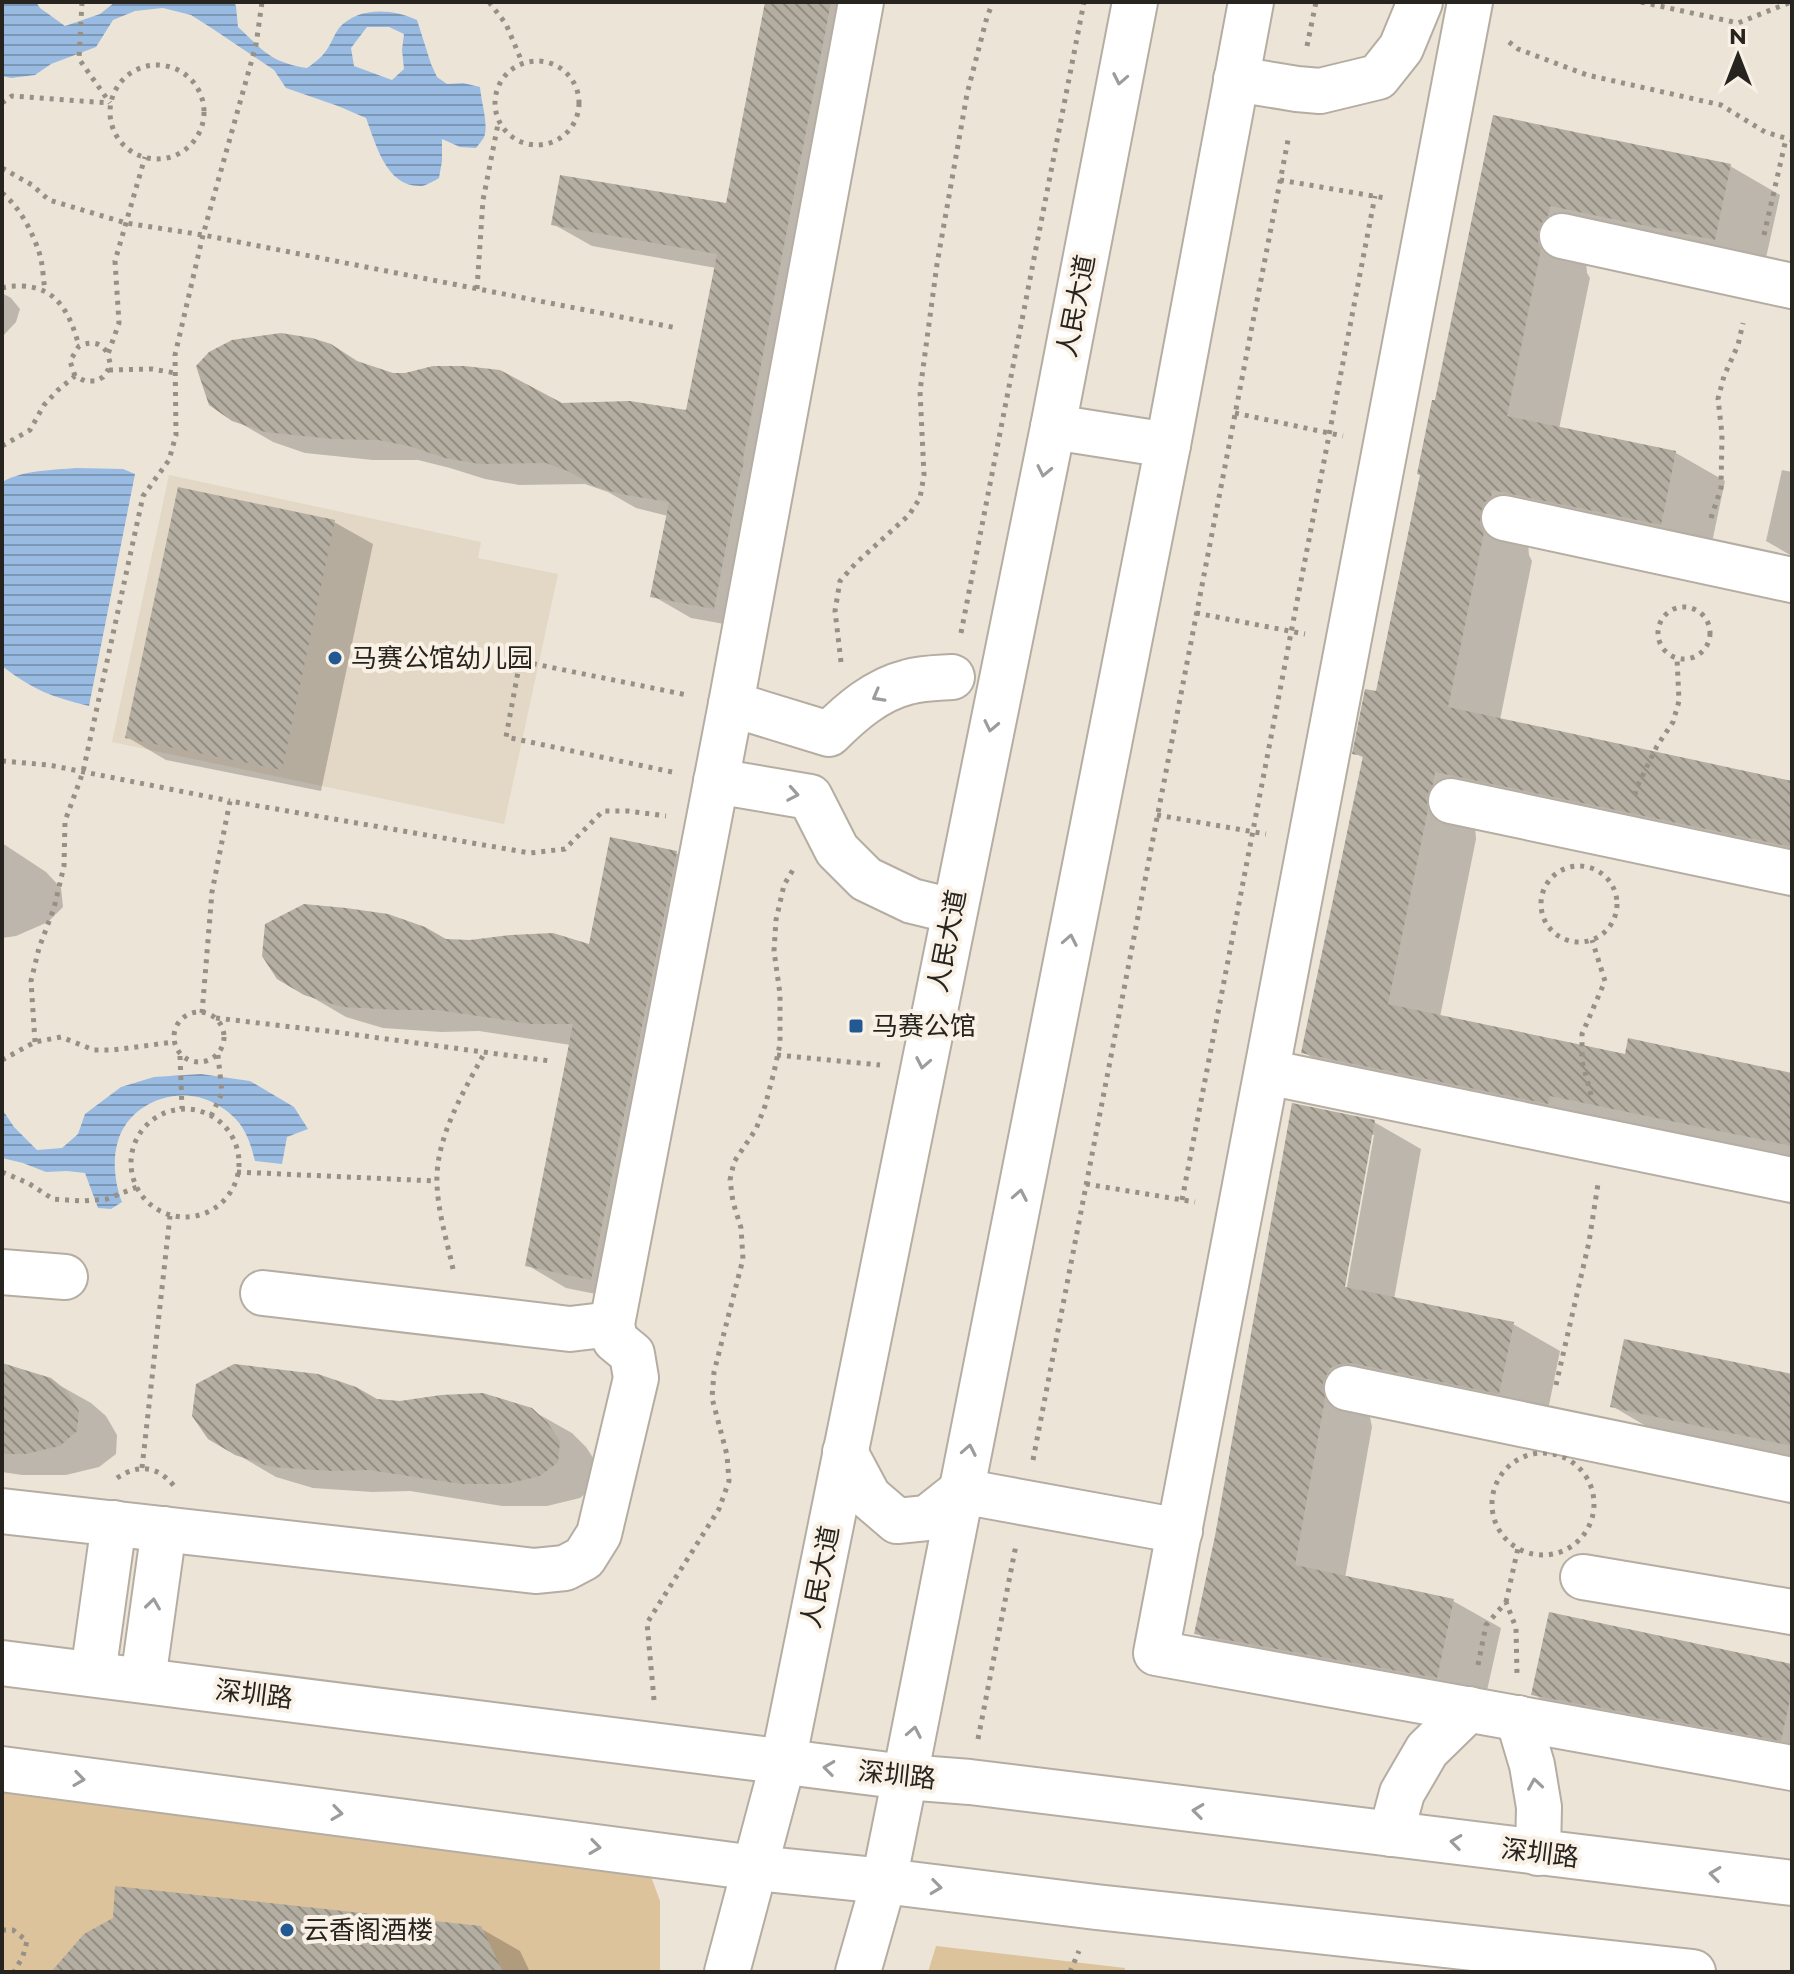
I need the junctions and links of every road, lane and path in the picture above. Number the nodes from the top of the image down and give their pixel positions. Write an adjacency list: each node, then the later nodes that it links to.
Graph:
1 (82, 2): 17 (path)
2 (262, 2): 27 (path)
3 (489, 2): 13 (path)
4 (861, 2): 53 (main road)
5 (993, 2): 54 (path)
6 (1135, 2): 40 (main road, 人民大道, one-way to 40)
7 (1251, 2): 14 (main road)
8 (1316, 2): 15 (path)
9 (1420, 2): 15 (main road)
10 (1641, 2): 11 (path)
11 (1791, 2)
12 (1460, 4): 19 (path); 25 (main road)
13 (522, 62): 18 (path); 18 (path)
14 (1236, 79): 15 (main road); 42 (main road)
15 (1297, 89): 22 (path)
16 (2, 103): 17 (path)
17 (110, 103): 20 (path); 20 (path)
18 (499, 123): 31 (path)
19 (1789, 139): 29 (path)
20 (145, 157): 26 (path)
21 (2, 168): 26 (path)
22 (1280, 180): 24 (path); 39 (path)
23 (2, 193): 32 (path)
24 (1375, 196): 25 (path); 41 (path)
25 (1431, 206): 43 (main road)
26 (126, 223): 27 (path); 35 (path)
27 (203, 235): 31 (path); 37 (path)
28 (1562, 236): 29 (main road)
29 (1773, 282): 46 (path)
30 (2, 288): 32 (path)
31 (477, 289): 33 (path)
32 (45, 290): 34 (path)
33 (677, 328)
34 (79, 346): 35 (path); 38 (path)
35 (108, 354): 36 (path)
36 (108, 370): 37 (path); 38 (path)
37 (175, 373): 56 (path)
38 (75, 376): 44 (path)
39 (1235, 413): 41 (path); 48 (path)
40 (1053, 427): 42 (main road); 66 (main road, 人民大道, one-way to 66)
41 (1329, 433): 43 (path); 49 (path)
42 (1168, 445): 102 (main road, one-way to 42)
43 (1385, 445): 50 (main road)
44 (2, 446)
45 (1504, 518): 46 (main road)
46 (1698, 560): 47 (main road)
47 (1792, 580)
48 (1196, 613): 49 (path); 60 (path)
49 (1291, 631): 50 (path); 62 (path)
50 (1348, 642): 64 (main road)
51 (1677, 658): 51 (path); 63 (path)
52 (952, 677): 54 (main road, one-way to 54)
53 (731, 704): 54 (main road); 58 (main road); 58 (path)
54 (844, 719)
55 (2, 761): 56 (path)
56 (83, 772): 57 (path); 70 (path)
57 (230, 801): 58 (path); 68 (path)
58 (713, 801): 61 (main road, one-way to 61); 96 (main road)
59 (1451, 801): 63 (main road)
60 (1157, 815): 62 (path); 87 (path)
61 (822, 819): 66 (main road); 75 (path)
62 (1252, 831): 64 (path); 89 (path)
63 (1628, 838): 65 (main road)
64 (1310, 841): 79 (main road)
65 (1792, 873)
66 (933, 906): 99 (main road, 人民大道, one-way to 99)
67 (1592, 940): 67 (path); 82 (path)
68 (202, 1013): 69 (path); 71 (path)
69 (216, 1018): 72 (path); 74 (path)
70 (35, 1042): 71 (path); 76 (path)
71 (174, 1042): 73 (path)
72 (485, 1052): 77 (path); 86 (path)
73 (180, 1055): 74 (path); 80 (path)
74 (218, 1055): 81 (path)
75 (777, 1055): 78 (path); 117 (path)
76 (2, 1060)
77 (550, 1061)
78 (880, 1065)
79 (1267, 1072): 82 (main road); 90 (main road)
80 (182, 1109): 81 (path); 88 (path)
81 (211, 1116): 84 (path)
82 (1600, 1140): 85 (main road); 98 (path)
83 (2, 1172): 88 (path)
84 (237, 1172): 86 (path); 91 (path)
85 (1792, 1180)
86 (436, 1181): 95 (path)
87 (1086, 1184): 89 (path); 103 (path)
88 (137, 1187): 91 (path)
89 (1182, 1200): 90 (path)
90 (1241, 1210): 107 (main road)
91 (170, 1216): 100 (path)
92 (2, 1272): 93 (main road)
93 (65, 1277)
94 (263, 1293): 95 (main road)
95 (464, 1317): 96 (main road)
96 (612, 1324): 106 (main road)
97 (1347, 1388): 98 (main road)
98 (1542, 1441): 101 (main road); 108 (path); 108 (path)
99 (845, 1452): 102 (main road); 118 (main road, 人民大道)
100 (142, 1468)
101 (1792, 1480)
102 (961, 1491): 103 (main road); 121 (main road, one-way to 102)
103 (1025, 1503): 107 (main road); 122 (path)
104 (2, 1511): 105 (main road)
105 (114, 1523): 106 (main road); 113 (main road)
106 (164, 1529): 114 (main road, one-way to 106)
107 (1180, 1531): 115 (main road)
108 (1518, 1548): 110 (path)
109 (1583, 1577): 111 (main road)
110 (1506, 1602): 115 (path); 116 (path)
111 (1792, 1612)
112 (2, 1663): 113 (main road, 深圳路)
113 (93, 1674): 114 (main road, 深圳路)
114 (143, 1680): 117 (main road, 深圳路)
115 (1469, 1709): 116 (main road); 123 (main road)
116 (1518, 1718): 119 (main road); 124 (main road, one-way to 116)
117 (659, 1745): 118 (main road, 深圳路)
118 (783, 1762): 121 (main road, 深圳路, one-way to 118); 125 (main road, 人民大道)
119 (1792, 1768)
120 (2, 1769): 125 (main road, one-way to 125)
121 (905, 1777): 122 (main road, 深圳路); 126 (main road)
122 (970, 1782): 123 (main road, 深圳路, one-way to 122)
123 (1391, 1834): 124 (main road, 深圳路, one-way to 123)
124 (1538, 1853): 127 (main road, 深圳路, one-way to 124)
125 (755, 1868): 126 (main road); 131 (main road, 人民大道)
126 (884, 1881): 129 (main road, one-way to 129); 132 (main road)
127 (1792, 1883)
128 (2, 1930): 130 (path)
129 (1610, 1968): 133 (main road)
130 (14, 1972)
131 (727, 1972)
132 (858, 1972)
133 (1693, 1972)

